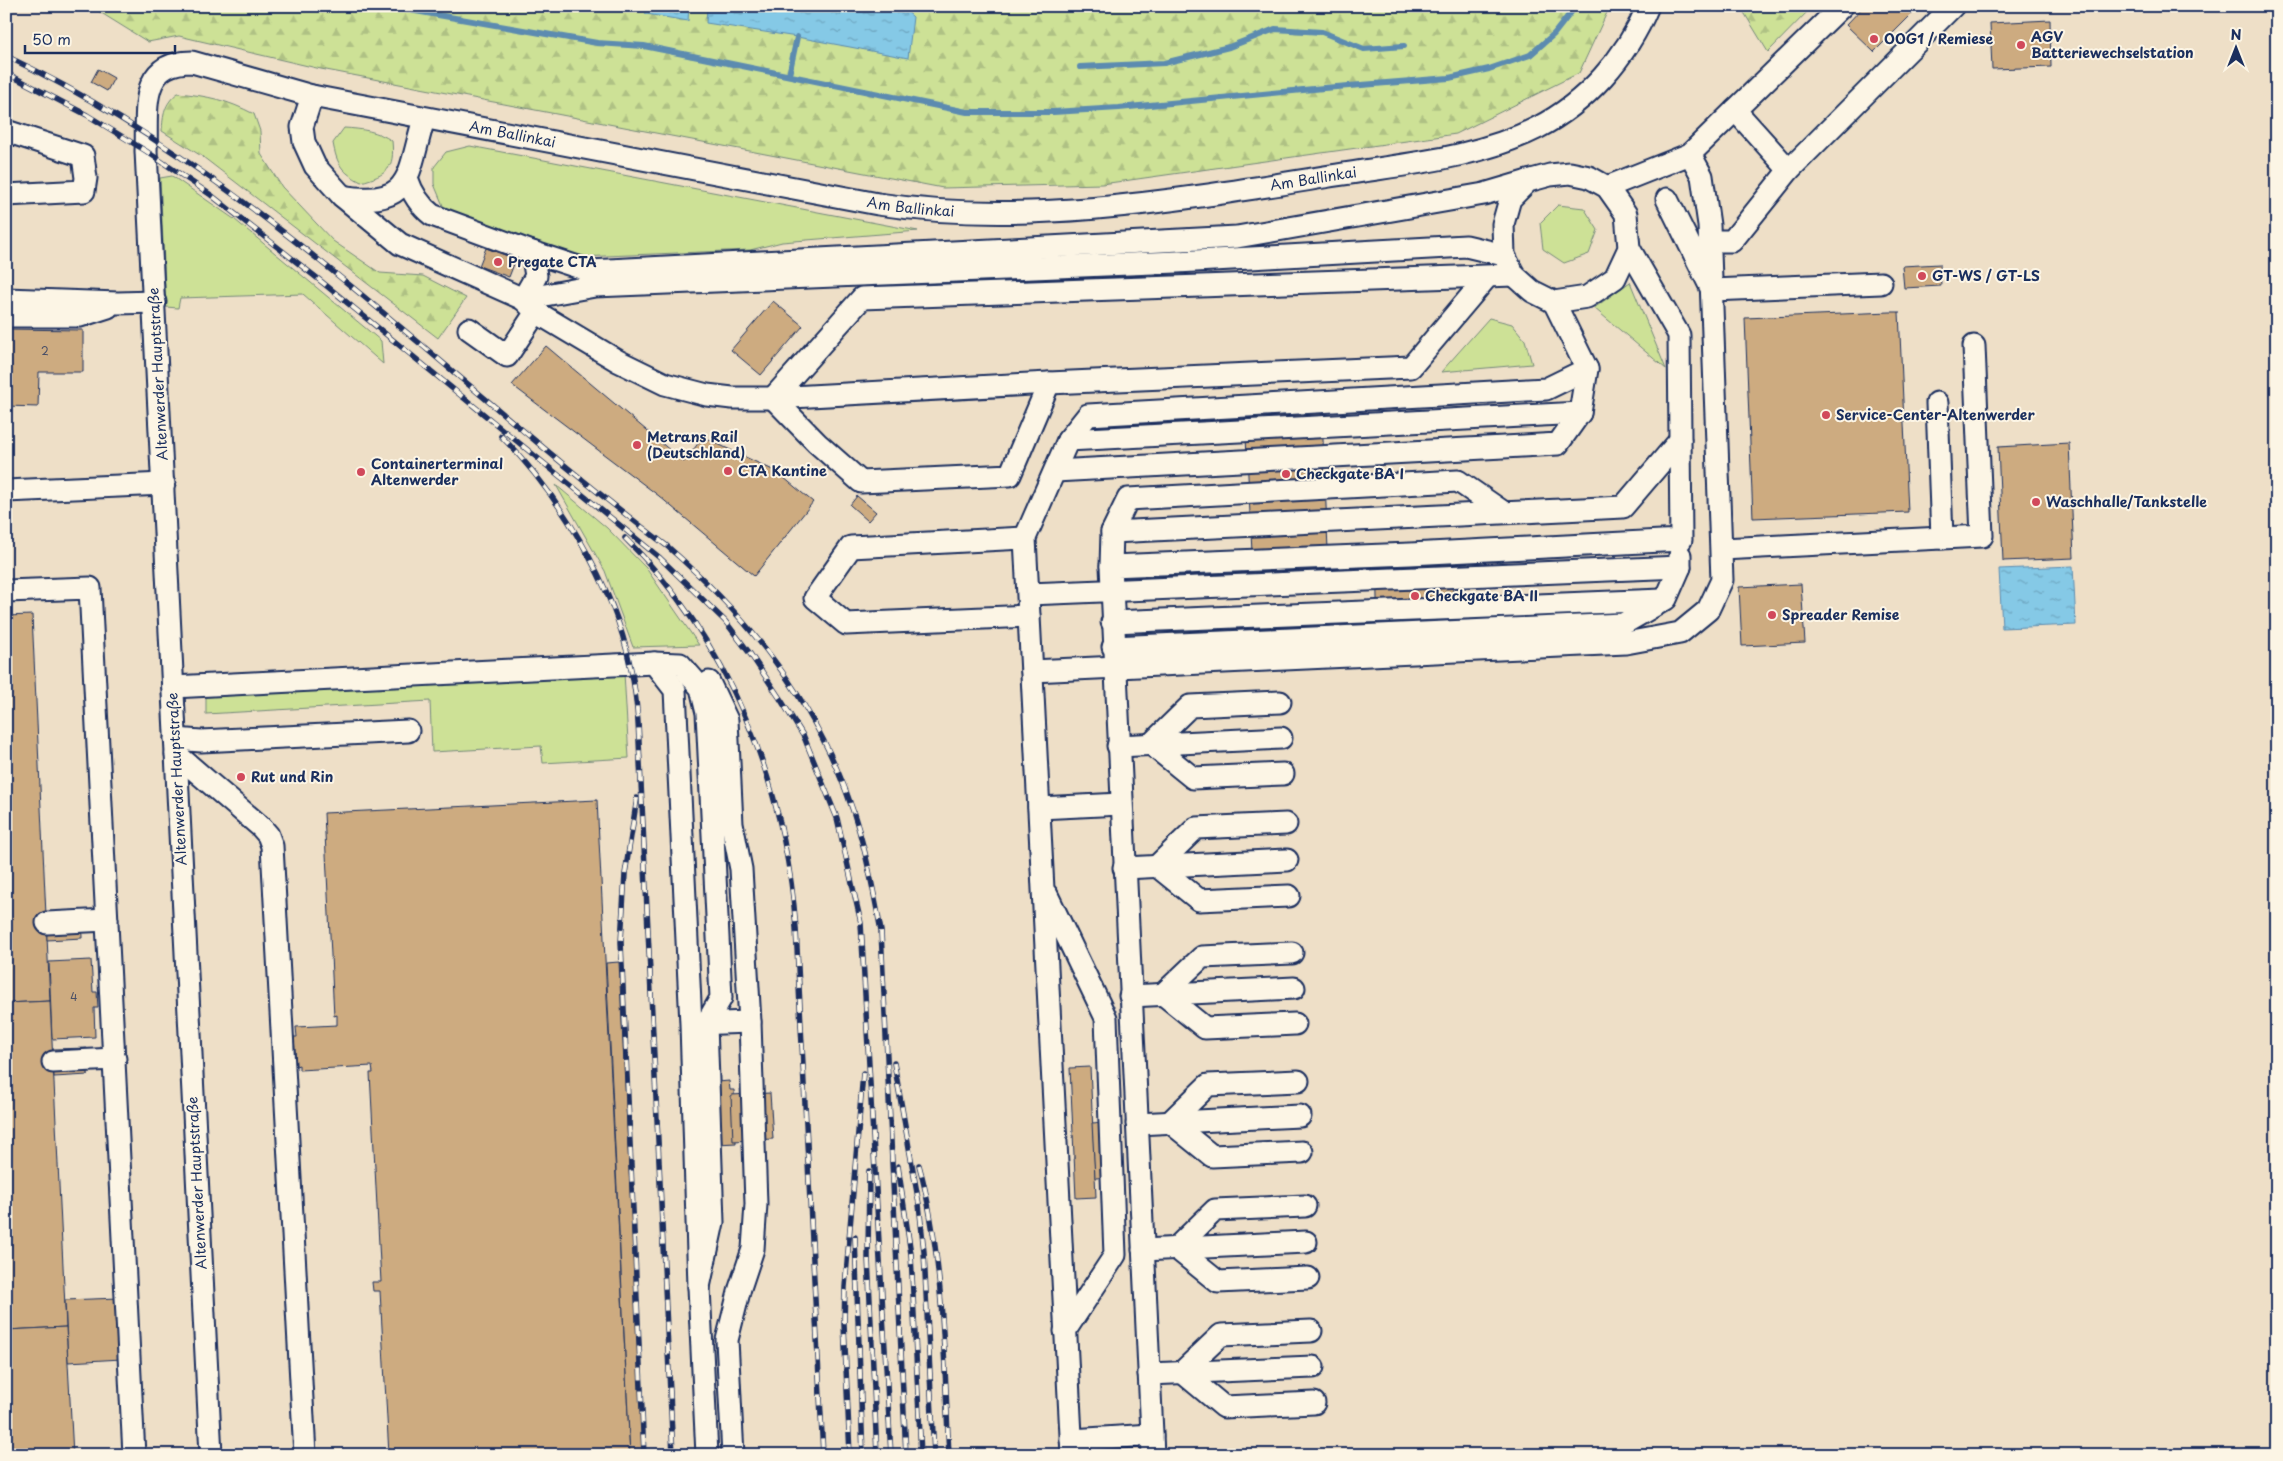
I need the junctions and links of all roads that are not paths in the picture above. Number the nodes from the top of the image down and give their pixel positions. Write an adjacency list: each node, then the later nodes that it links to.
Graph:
1 (1648, 6): 7 (street, Am Ballinkai)
2 (1842, 6): 6 (street)
3 (1953, 6): 10 (street)
4 (312, 96): 5 (street, Am Ballinkai); 7 (street, Am Ballinkai); 15 (street)
5 (146, 102): 26 (street, Altenwerder Hauptstraße)
6 (1735, 110): 9 (street); 10 (street)
7 (424, 119): 11 (street)
8 (6, 131): 14 (street)
9 (1690, 154): 13 (street); 17 (street)
10 (1789, 170): 17 (street)
11 (407, 178): 15 (street); 19 (street)
12 (1528, 181): 13 (street); 19 (street); 20 (street)
13 (1607, 187): 18 (street)
14 (6, 195)
15 (342, 196): 29 (street)
16 (1667, 199): 24 (street)
17 (1710, 241): 24 (street)
18 (1629, 248): 27 (street); 39 (street)
19 (532, 252): 29 (street)
20 (1504, 255): 21 (street); 29 (street)
21 (1514, 275): 22 (street); 27 (street)
22 (1487, 277): 34 (street); 35 (street)
23 (1882, 283): 24 (street)
24 (1712, 290): 48 (street)
25 (6, 299): 28 (street)
26 (155, 302): 28 (street); 41 (street, Altenwerder Hauptstraße)
27 (1554, 302): 33 (street)
28 (118, 303): 30 (street)
29 (530, 305): 31 (street); 35 (street)
30 (6, 316)
31 (469, 329)
32 (1974, 346): 46 (street)
33 (1587, 370): 37 (street); 38 (street)
34 (1049, 383): 35 (street); 35 (street)
35 (773, 398)
36 (1937, 403): 46 (street)
37 (1580, 412): 38 (street); 40 (street)
38 (1068, 440): 40 (street)
39 (1680, 440): 43 (street); 47 (street)
40 (1055, 471): 45 (street)
41 (164, 484): 42 (street); 61 (street, Altenwerder Hauptstraße)
42 (6, 491)
43 (1503, 512): 44 (street); 44 (street)
44 (1112, 532): 49 (street)
45 (1025, 538): 53 (street); 55 (street)
46 (1942, 538): 48 (street)
47 (1681, 540): 49 (street); 50 (street)
48 (1722, 549): 57 (street)
49 (1111, 566): 52 (street)
50 (1680, 567): 52 (street); 54 (street)
51 (6, 591): 73 (street)
52 (1112, 591): 53 (street); 56 (street)
53 (1029, 594): 55 (street)
54 (1666, 600): 56 (street); 57 (street)
55 (1029, 616): 60 (street)
56 (1112, 622): 57 (street)
57 (1114, 657): 60 (street); 65 (street)
58 (654, 663): 59 (street); 61 (street); 79 (street)
59 (680, 664): 78 (street); 79 (street)
60 (1032, 671): 68 (street)
61 (173, 687): 66 (street, Altenwerder Hauptstraße)
62 (408, 731): 66 (street)
63 (1281, 738): 64 (street); 64 (street); 64 (street)
64 (1151, 744): 65 (street)
65 (1118, 746): 67 (street)
66 (176, 747): 95 (street, Altenwerder Hauptstraße); 96 (street)
67 (1121, 804): 68 (street); 71 (street)
68 (1039, 808): 72 (street)
69 (1287, 860): 70 (street); 70 (street); 70 (street)
70 (1157, 866): 71 (street)
71 (1124, 868): 77 (street)
72 (1043, 886): 88 (street); 88 (street)
73 (108, 920): 74 (street); 80 (street)
74 (46, 922)
75 (1294, 988): 76 (street); 76 (street); 76 (street)
76 (1163, 994): 77 (street)
77 (1130, 996): 84 (street)
78 (750, 1022): 79 (street); 98 (street)
79 (699, 1024): 97 (street)
80 (115, 1059): 81 (street); 94 (street)
81 (53, 1062)
82 (1300, 1116): 83 (street); 83 (street); 83 (street)
83 (1170, 1122): 84 (street)
84 (1137, 1124): 87 (street)
85 (1306, 1242): 86 (street); 86 (street); 86 (street)
86 (1176, 1248): 87 (street)
87 (1143, 1250): 91 (street)
88 (1066, 1331): 93 (street)
89 (1313, 1367): 90 (street); 90 (street); 90 (street)
90 (1182, 1372): 91 (street)
91 (1149, 1374): 92 (street)
92 (1153, 1445): 93 (street)
93 (1071, 1447)
94 (134, 1455)
95 (211, 1455)
96 (306, 1455)
97 (707, 1455)
98 (733, 1455)

